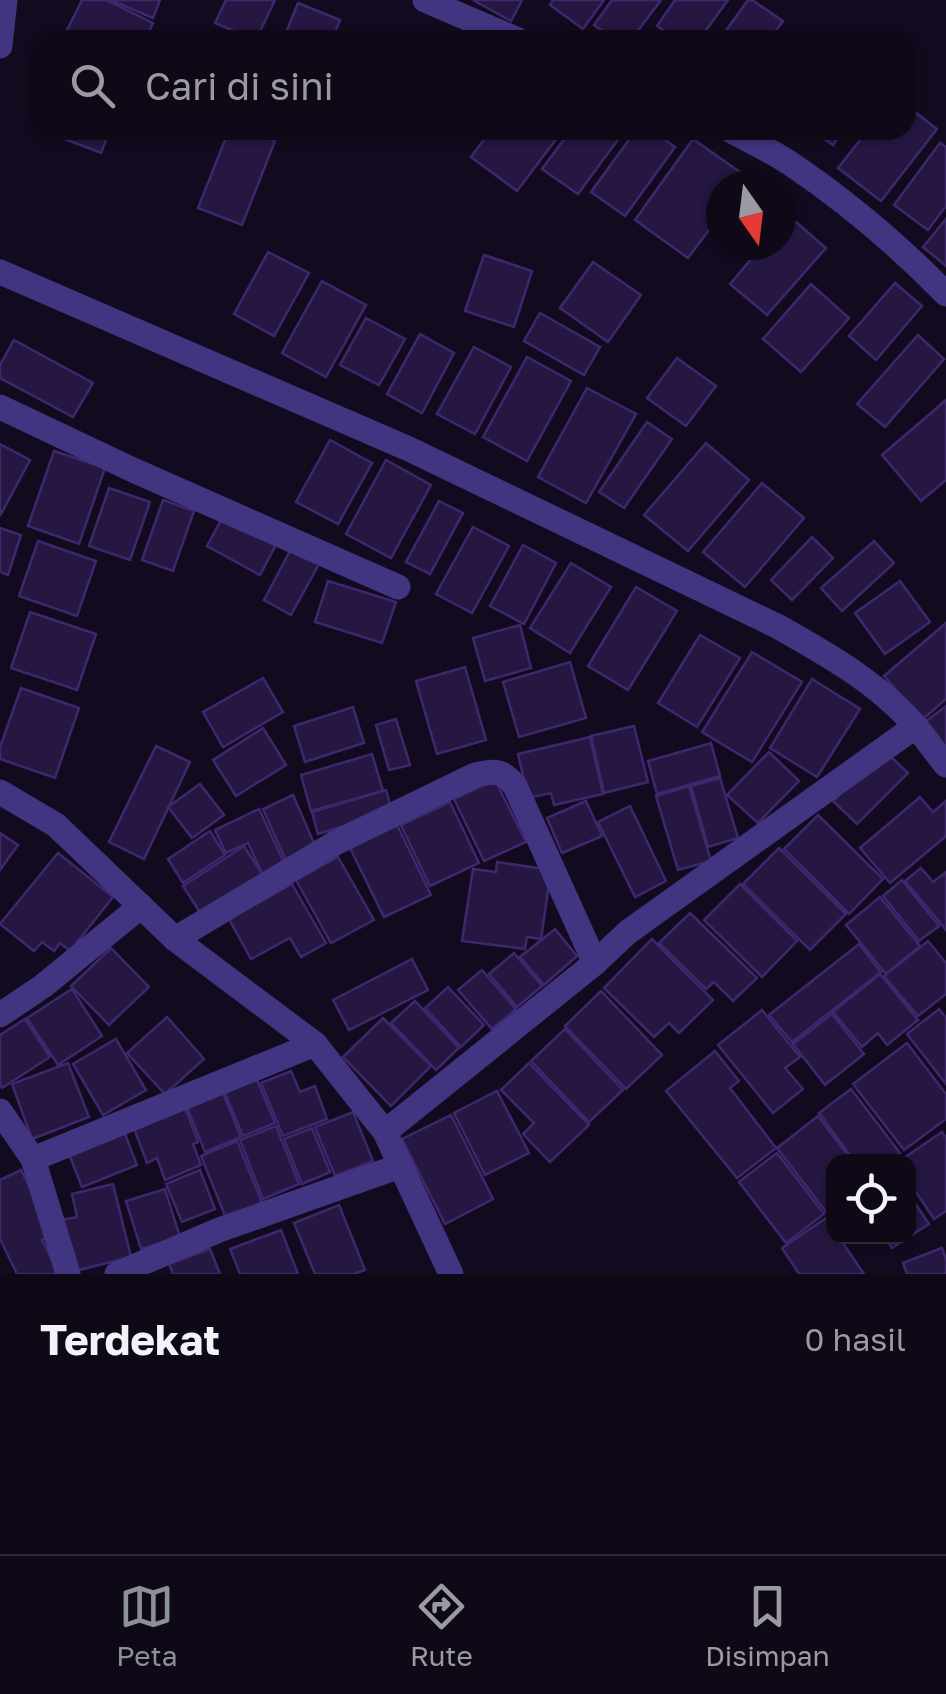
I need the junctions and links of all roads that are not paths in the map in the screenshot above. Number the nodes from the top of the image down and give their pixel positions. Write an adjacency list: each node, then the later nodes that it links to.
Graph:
1 (5, 0): 4 (street)
2 (425, 0): 3 (street)
3 (495, 30)
4 (0, 46)
5 (748, 140): 7 (street)
6 (0, 272): 10 (street)
7 (946, 294)
8 (0, 407): 9 (street)
9 (398, 586)
10 (916, 726): 11 (street); 15 (street)
11 (946, 766)
12 (1, 793): 13 (street)
13 (141, 906): 14 (street); 16 (street)
14 (175, 939): 15 (street); 17 (street)
15 (595, 962): 19 (street)
16 (0, 1015)
17 (316, 1044): 19 (street); 20 (street)
18 (0, 1111): 20 (street)
19 (385, 1132): 21 (street)
20 (33, 1159): 22 (street)
21 (400, 1166): 23 (street); 24 (street)
22 (68, 1274)
23 (117, 1274)
24 (451, 1274)

